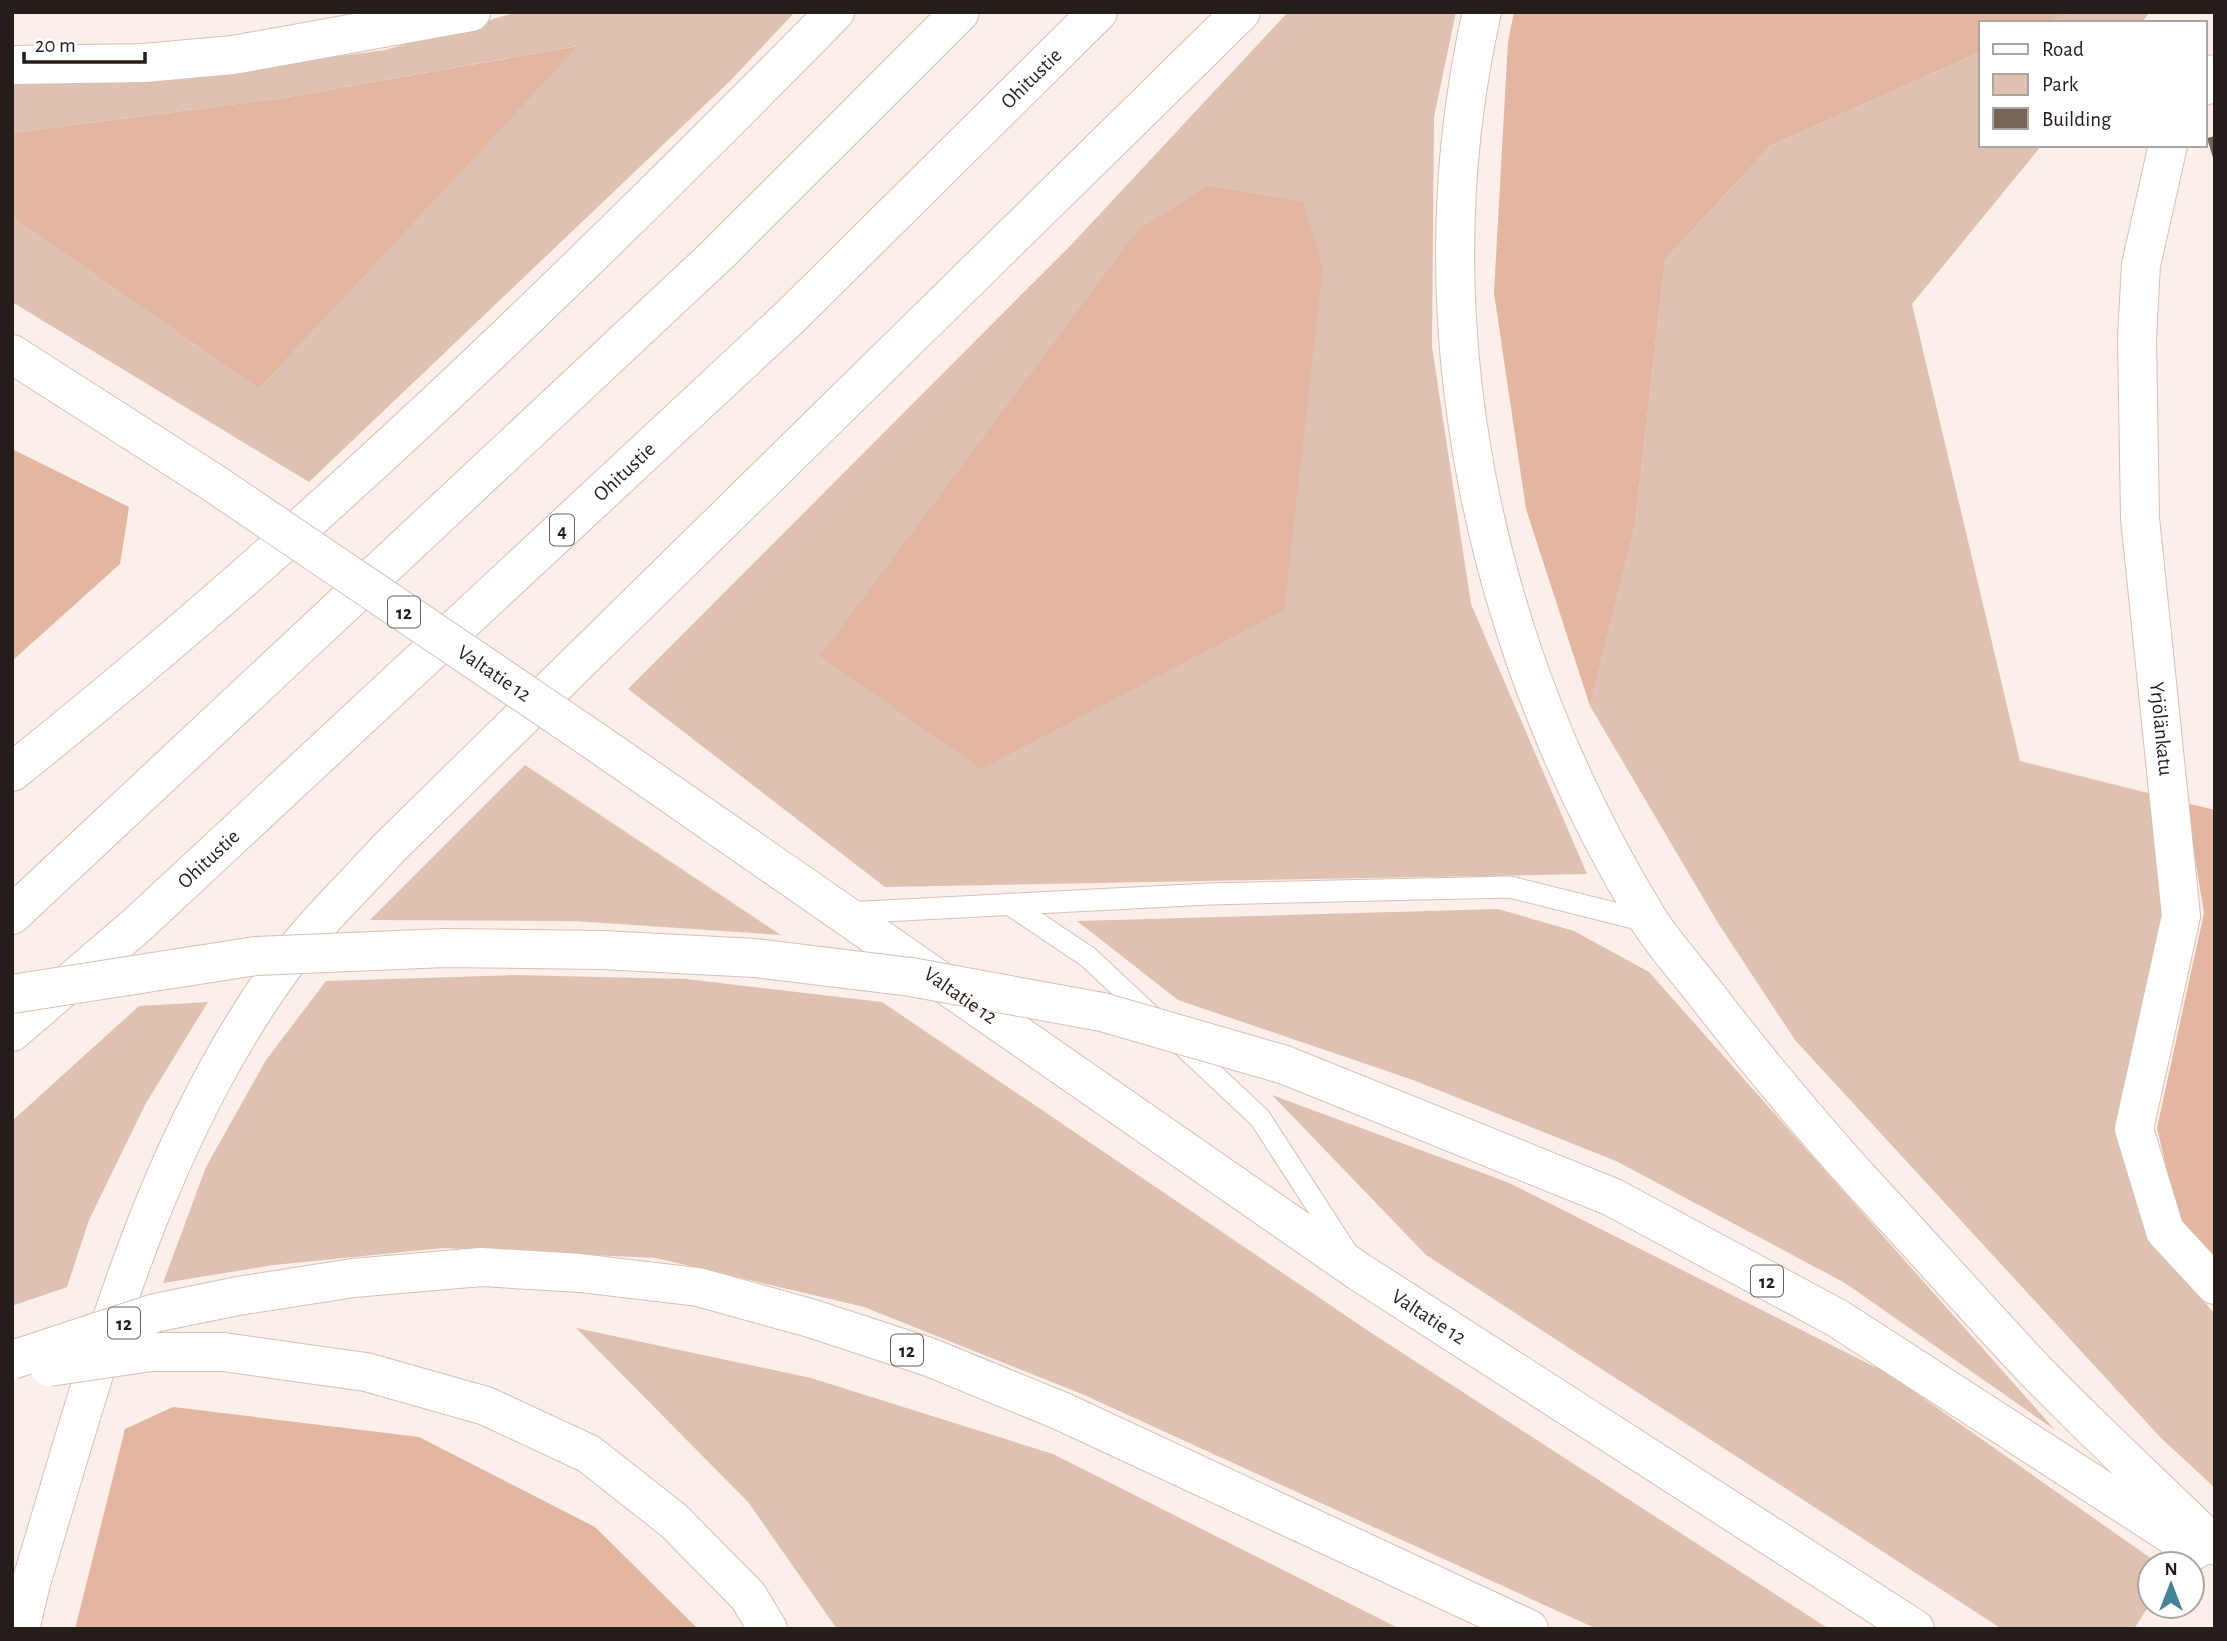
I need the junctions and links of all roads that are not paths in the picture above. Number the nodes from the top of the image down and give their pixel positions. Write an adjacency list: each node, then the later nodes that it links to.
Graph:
1 (471, 12): 7 (main road)
2 (835, 12): 10 (main road)
3 (960, 12): 13 (main road)
4 (1098, 12): 16 (main road, Ohitustie / 4)
5 (1241, 12): 23 (main road)
6 (1482, 12): 14 (main road)
7 (12, 65)
8 (2168, 147): 18 (main road, Yrjölänkatu)
9 (14, 357): 12 (main road, Valtatie 12 / 12, bridge)
10 (12, 772)
11 (1009, 904): 12 (lane); 14 (lane); 17 (lane)
12 (838, 913): 17 (main road, Valtatie 12 / 12)
13 (12, 915)
14 (1650, 922): 21 (main road)
15 (12, 994): 22 (main road, 12, bridge)
16 (12, 1032)
17 (1358, 1271): 26 (main road, Valtatie 12 / 12)
18 (2215, 1285)
19 (12, 1360): 25 (main road, 12, bridge)
20 (12, 1372): 24 (main road, bridge)
21 (2215, 1546)
22 (2215, 1563)
23 (20, 1629)
24 (768, 1629)
25 (1529, 1629)
26 (1915, 1629)

